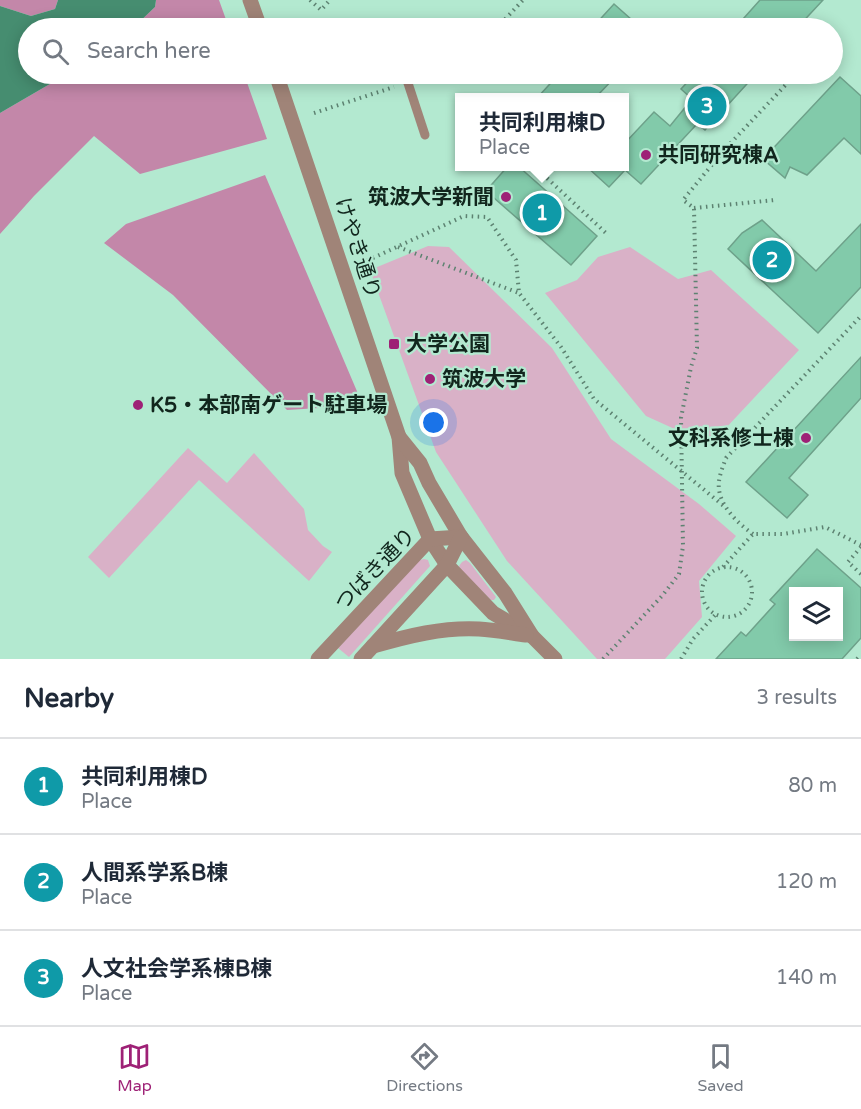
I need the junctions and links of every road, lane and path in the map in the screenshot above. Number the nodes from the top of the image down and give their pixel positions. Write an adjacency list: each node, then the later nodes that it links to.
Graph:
1 (249, 0): 5 (street)
2 (310, 0): 3 (path)
3 (330, 0)
4 (523, 0): 6 (path)
5 (256, 18)
6 (506, 18)
7 (279, 84): 21 (street, けやき通り)
8 (390, 84): 11 (path)
9 (408, 84): 12 (lane)
10 (787, 84): 15 (path)
11 (314, 113)
12 (425, 135)
13 (539, 171): 16 (path)
14 (775, 200): 15 (path)
15 (694, 208): 22 (path)
16 (607, 234)
17 (397, 246): 18 (path); 19 (path); 19 (path)
18 (362, 263)
19 (519, 293): 22 (path)
20 (861, 316): 23 (path)
21 (399, 437): 25 (street, けやき通り); 26 (street, けやき通り)
22 (681, 471): 23 (path); 38 (path)
23 (725, 507): 24 (path)
24 (753, 534): 27 (path); 29 (path)
25 (461, 537): 26 (street, つばき通り); 28 (street); 32 (street, けやき通り)
26 (430, 539): 28 (street, けやき通り); 35 (street, つばき通り)
27 (861, 546): 30 (path)
28 (447, 565): 32 (street, けやき通り); 33 (street)
29 (723, 567): 31 (path); 31 (path)
30 (861, 574)
31 (716, 614): 39 (path)
32 (532, 636): 33 (street); 37 (street, けやき通り)
33 (373, 646): 36 (street)
34 (861, 655): 40 (path)
35 (318, 659)
36 (361, 659)
37 (555, 659)
38 (603, 659)
39 (681, 659)
40 (857, 659)

